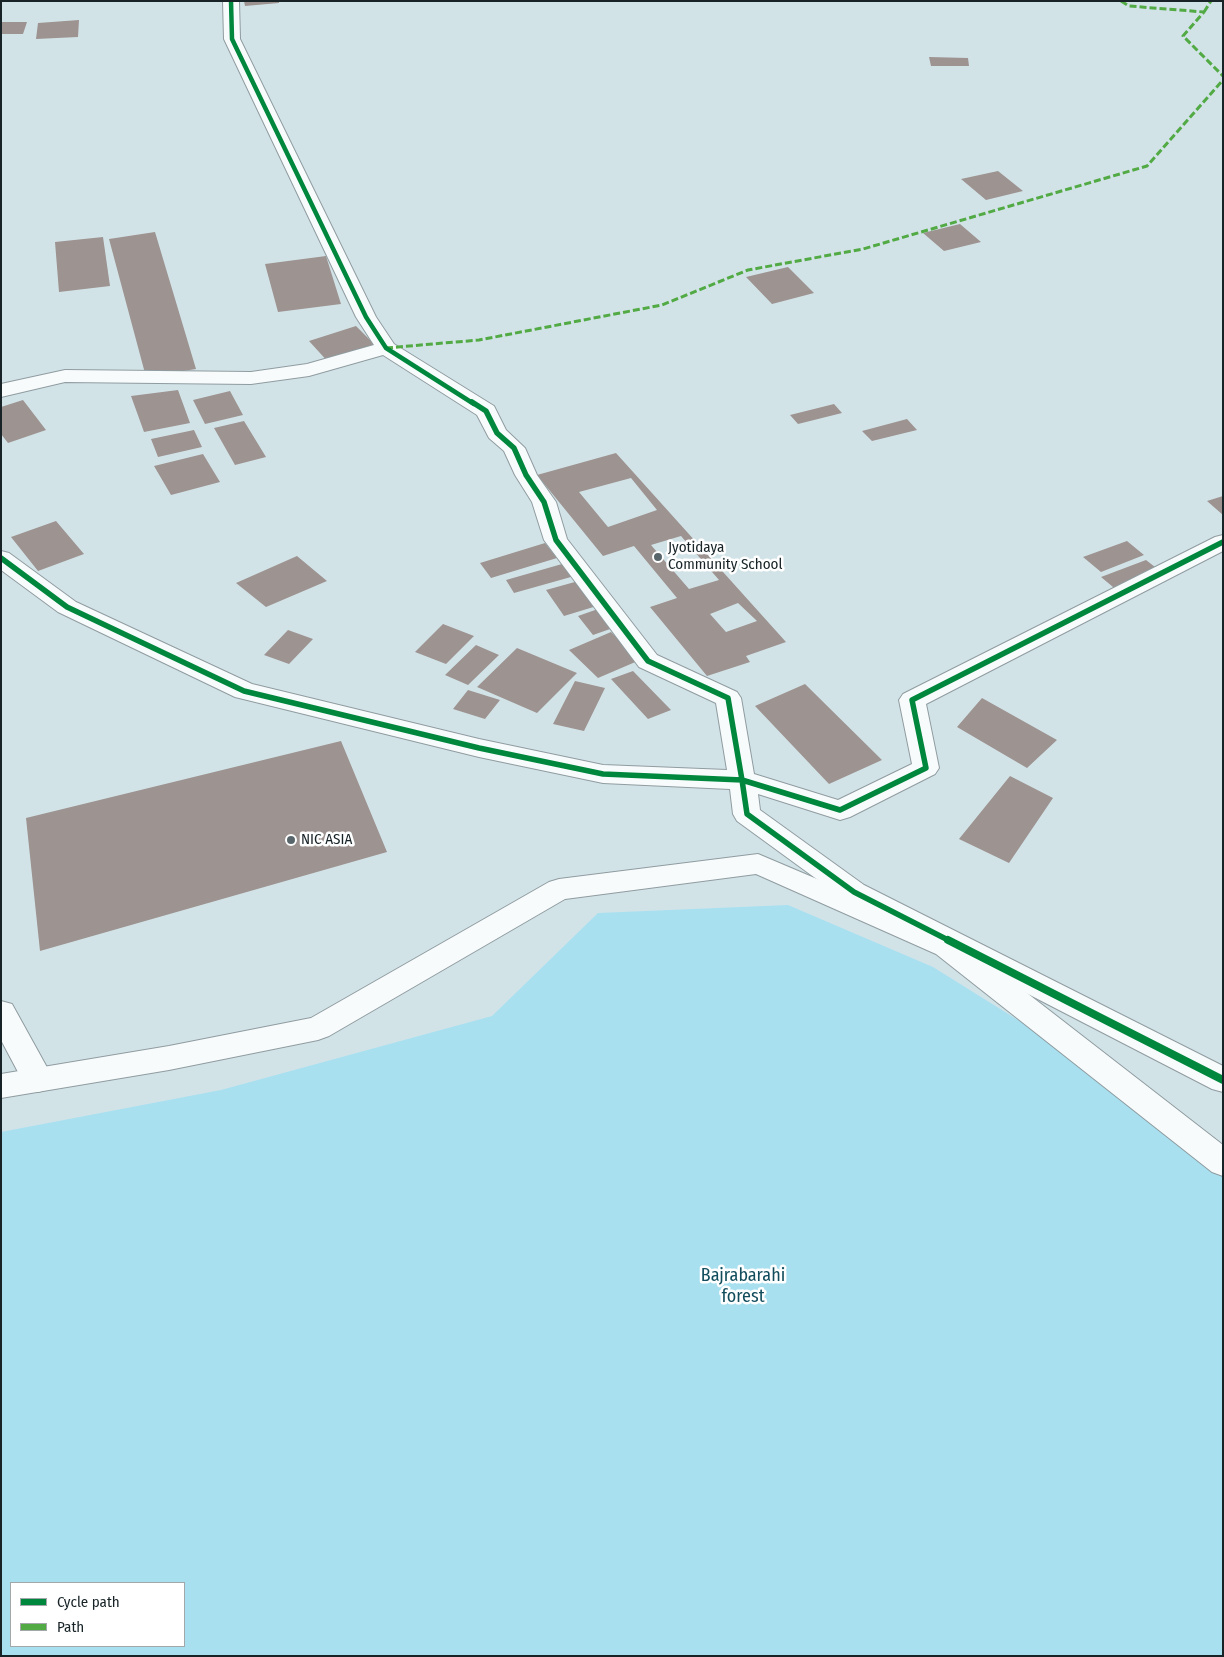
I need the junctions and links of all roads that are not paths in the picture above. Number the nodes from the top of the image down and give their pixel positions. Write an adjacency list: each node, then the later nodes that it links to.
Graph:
1 (231, 1): 2 (street)
2 (386, 348): 3 (street); 6 (street)
3 (1, 391)
4 (1223, 542): 6 (street)
5 (1, 558): 6 (street)
6 (742, 780): 9 (street)
7 (1, 1012): 8 (street)
8 (38, 1080): 10 (street); 11 (street)
9 (1223, 1080)
10 (1, 1086)
11 (1223, 1163)

